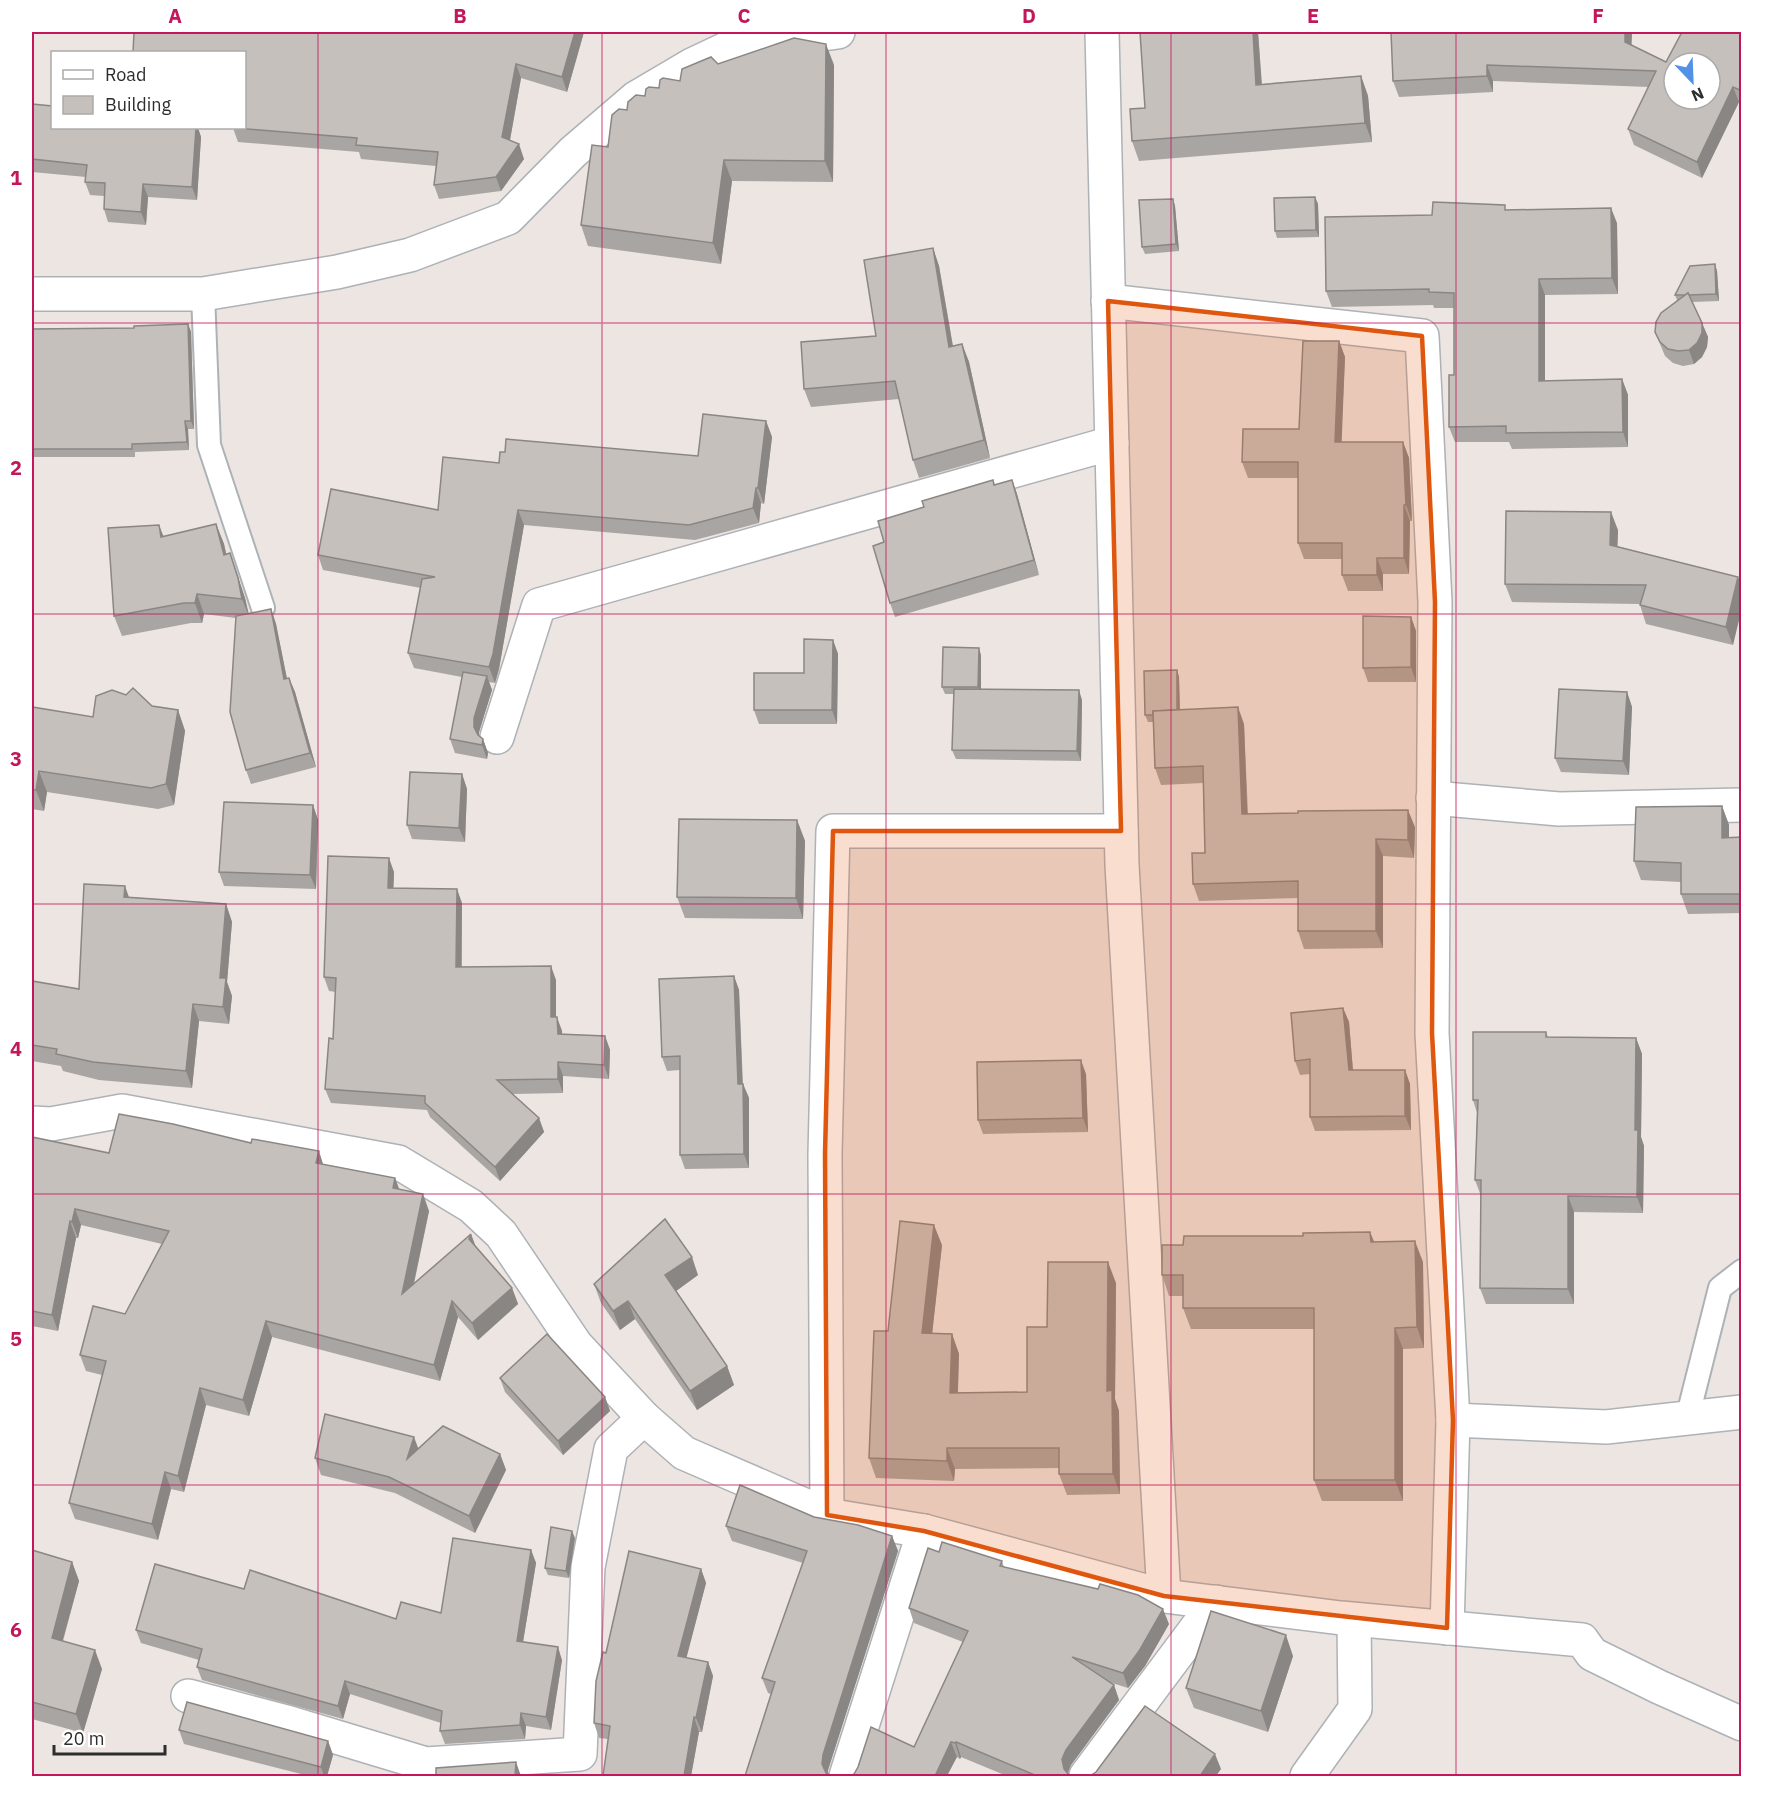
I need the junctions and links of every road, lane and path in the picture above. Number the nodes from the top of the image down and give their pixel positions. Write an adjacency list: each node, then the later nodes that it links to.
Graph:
1 (764, 32): 2 (street); 5 (street)
2 (838, 32)
3 (1102, 32): 6 (street)
4 (32, 294): 5 (street)
5 (202, 294): 8 (lane)
6 (1108, 301): 7 (street); 10 (street)
7 (1112, 443): 9 (street); 12 (street)
8 (263, 608)
9 (497, 737)
10 (1433, 798): 11 (street); 18 (street)
11 (1742, 805)
12 (1120, 831): 19 (street); 21 (street)
13 (32, 1124): 16 (street)
14 (1742, 1272): 17 (lane)
15 (1742, 1412): 17 (street)
16 (644, 1418): 19 (street); 27 (street)
17 (1687, 1419): 18 (street)
18 (1453, 1420): 24 (street)
19 (827, 1515): 20 (street)
20 (924, 1531): 21 (street); 28 (street)
21 (1164, 1596): 22 (street)
22 (1216, 1602): 23 (street); 29 (street)
23 (1354, 1620): 24 (street); 30 (street)
24 (1447, 1628): 26 (street)
25 (188, 1695): 27 (street)
26 (1742, 1724)
27 (579, 1765)
28 (846, 1776)
29 (1086, 1776)
30 (1307, 1776)

